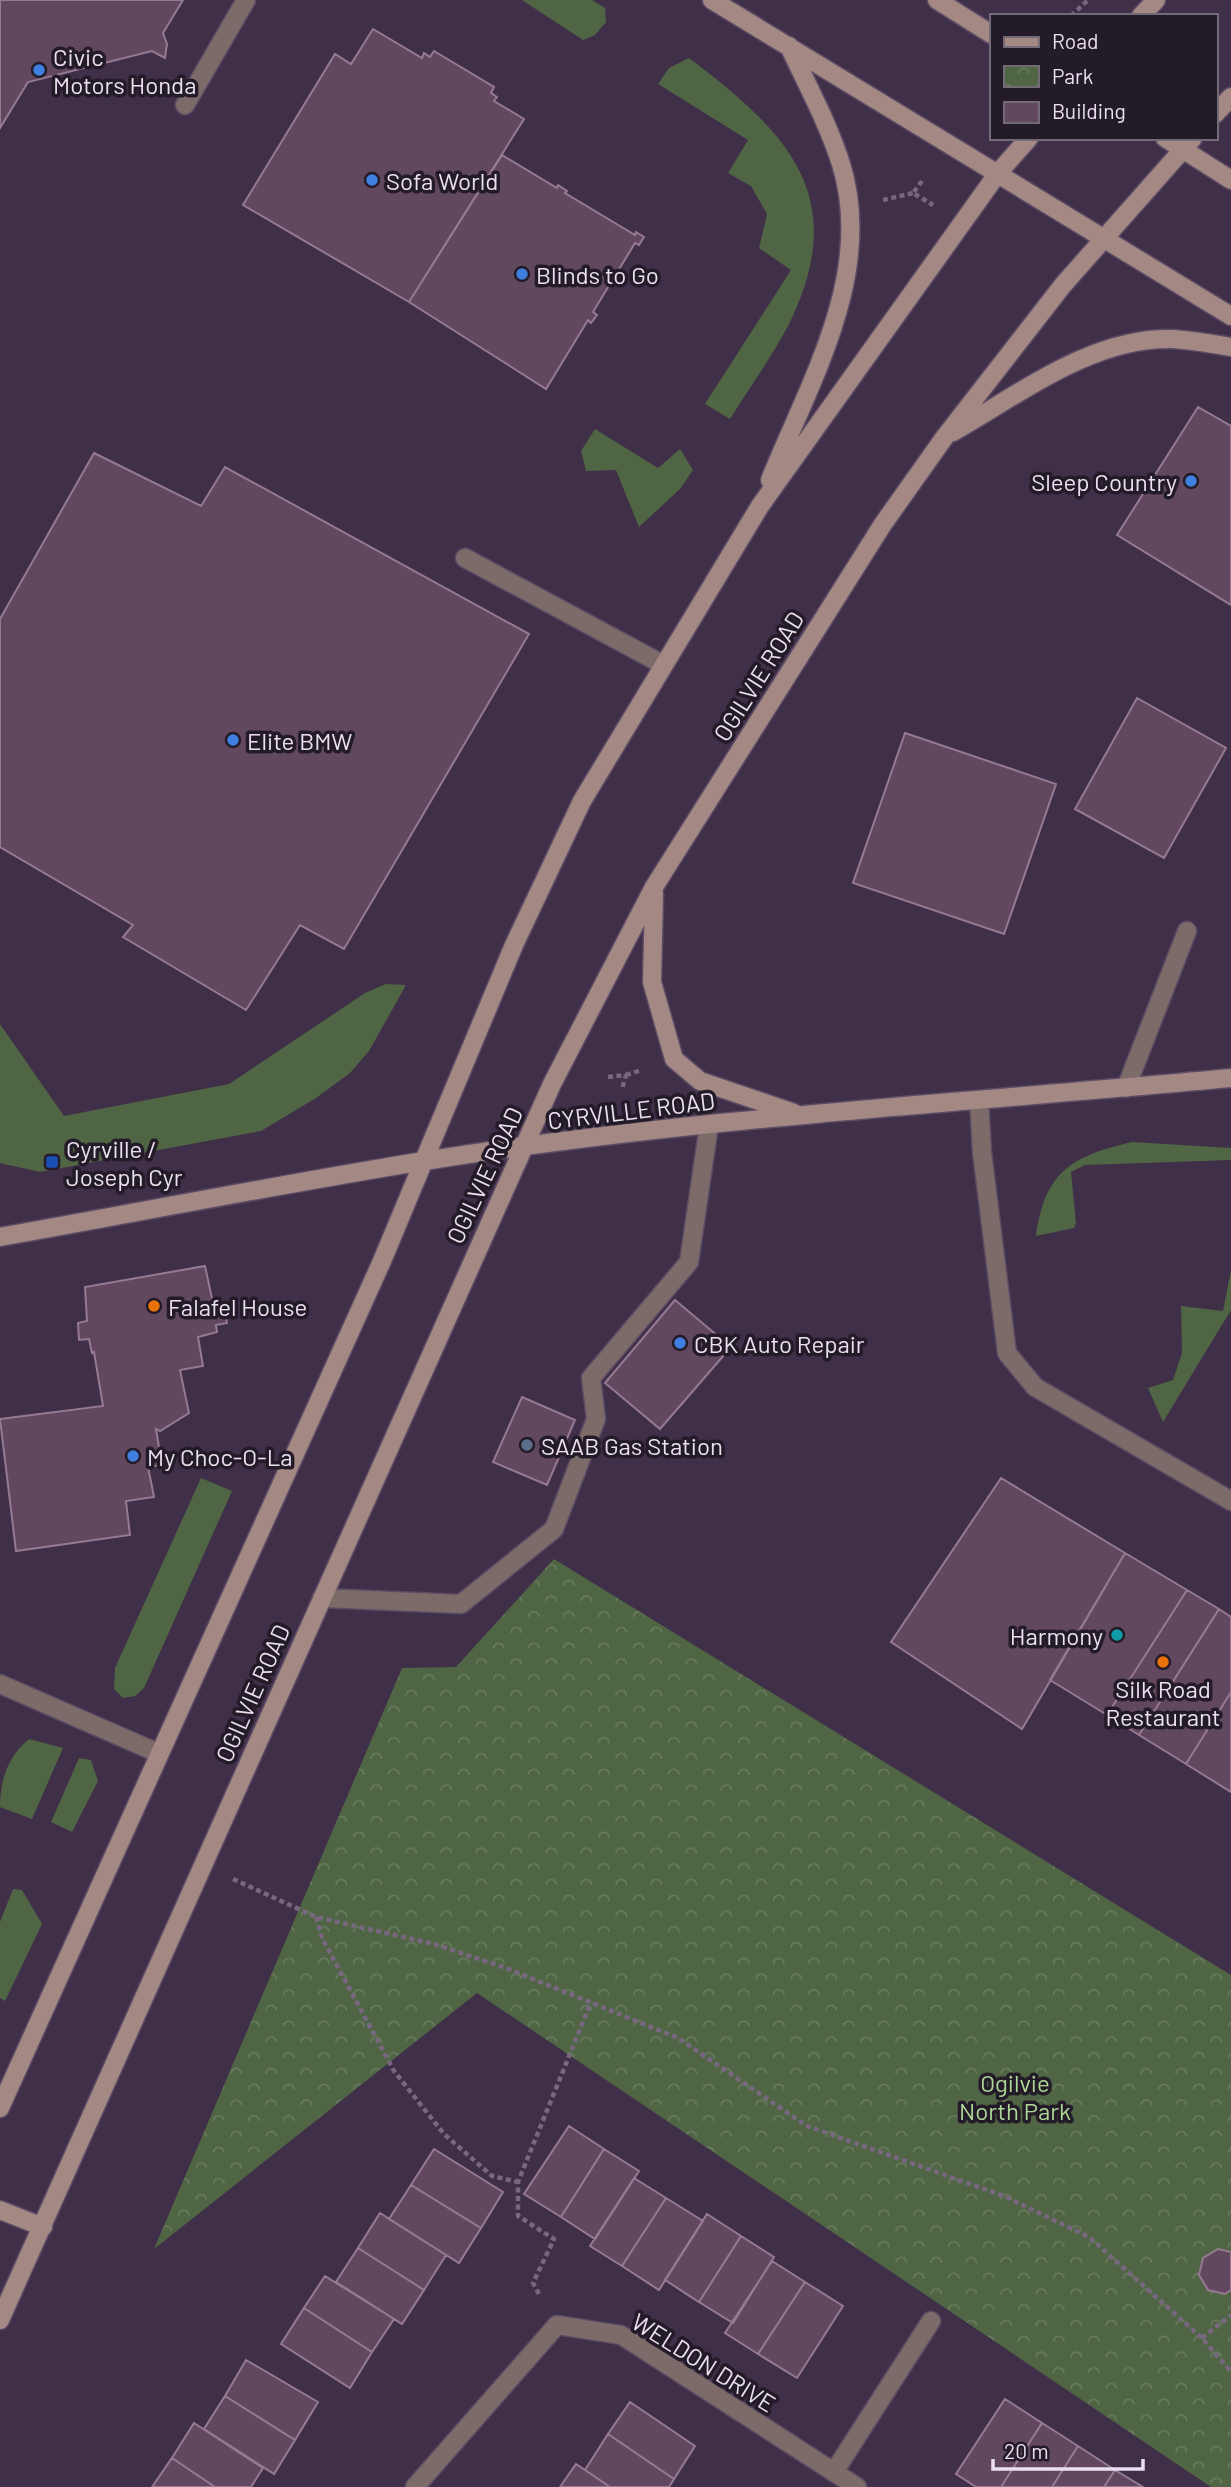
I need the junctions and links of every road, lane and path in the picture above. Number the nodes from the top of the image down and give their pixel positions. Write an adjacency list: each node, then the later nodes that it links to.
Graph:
1 (246, 0): 11 (street)
2 (712, 0): 9 (main road)
3 (937, 0): 8 (main road)
4 (1088, 0): 6 (path)
5 (1156, 0): 7 (main road)
6 (1073, 14)
7 (1143, 14)
8 (990, 33)
9 (789, 46): 15 (main road); 25 (main road)
10 (1231, 97): 12 (main road)
11 (185, 105)
12 (1217, 112)
13 (1026, 140): 15 (main road)
14 (1188, 144): 16 (main road); 21 (main road, OGILVIE ROAD)
15 (998, 173): 21 (main road); 25 (main road)
16 (1231, 180)
17 (922, 181): 18 (path)
18 (913, 193): 19 (path); 20 (path)
19 (877, 201)
20 (934, 206)
21 (1103, 237): 22 (main road); 24 (main road, OGILVIE ROAD)
22 (1231, 316)
23 (1231, 347): 24 (main road)
24 (944, 438): 28 (main road, OGILVIE ROAD)
25 (760, 506): 27 (main road)
26 (465, 558): 27 (street)
27 (662, 664): 38 (main road)
28 (654, 887): 35 (main road); 37 (main road, OGILVIE ROAD)
29 (1187, 931): 32 (street)
30 (608, 1077): 33 (path)
31 (1231, 1078): 32 (main road, CYRVILLE ROAD)
32 (1126, 1088): 34 (main road, CYRVILLE ROAD)
33 (622, 1089)
34 (979, 1100): 35 (main road, CYRVILLE ROAD); 40 (street)
35 (801, 1115): 36 (main road, CYRVILLE ROAD)
36 (709, 1125): 37 (main road, CYRVILLE ROAD); 41 (street)
37 (524, 1147): 38 (main road, CYRVILLE ROAD); 41 (main road, OGILVIE ROAD)
38 (425, 1161): 39 (main road, CYRVILLE ROAD); 43 (main road)
39 (0, 1237)
40 (1231, 1501)
41 (322, 1598): 44 (main road, OGILVIE ROAD)
42 (0, 1684): 43 (street)
43 (158, 1753): 47 (main road)
44 (203, 1865): 45 (path); 50 (main road, OGILVIE ROAD)
45 (316, 1917): 46 (path); 48 (path)
46 (591, 2002): 48 (path); 55 (path)
47 (0, 2108)
48 (517, 2182): 54 (path)
49 (0, 2210): 50 (main road)
50 (43, 2227): 52 (main road, OGILVIE ROAD)
51 (1231, 2315): 55 (path)
52 (0, 2320)
53 (931, 2321): 57 (street)
54 (557, 2325): 57 (street, WELDON DRIVE); 58 (street)
55 (1202, 2337): 56 (path)
56 (1231, 2372)
57 (834, 2472): 59 (street, WELDON DRIVE)
58 (415, 2487)
59 (857, 2487)

